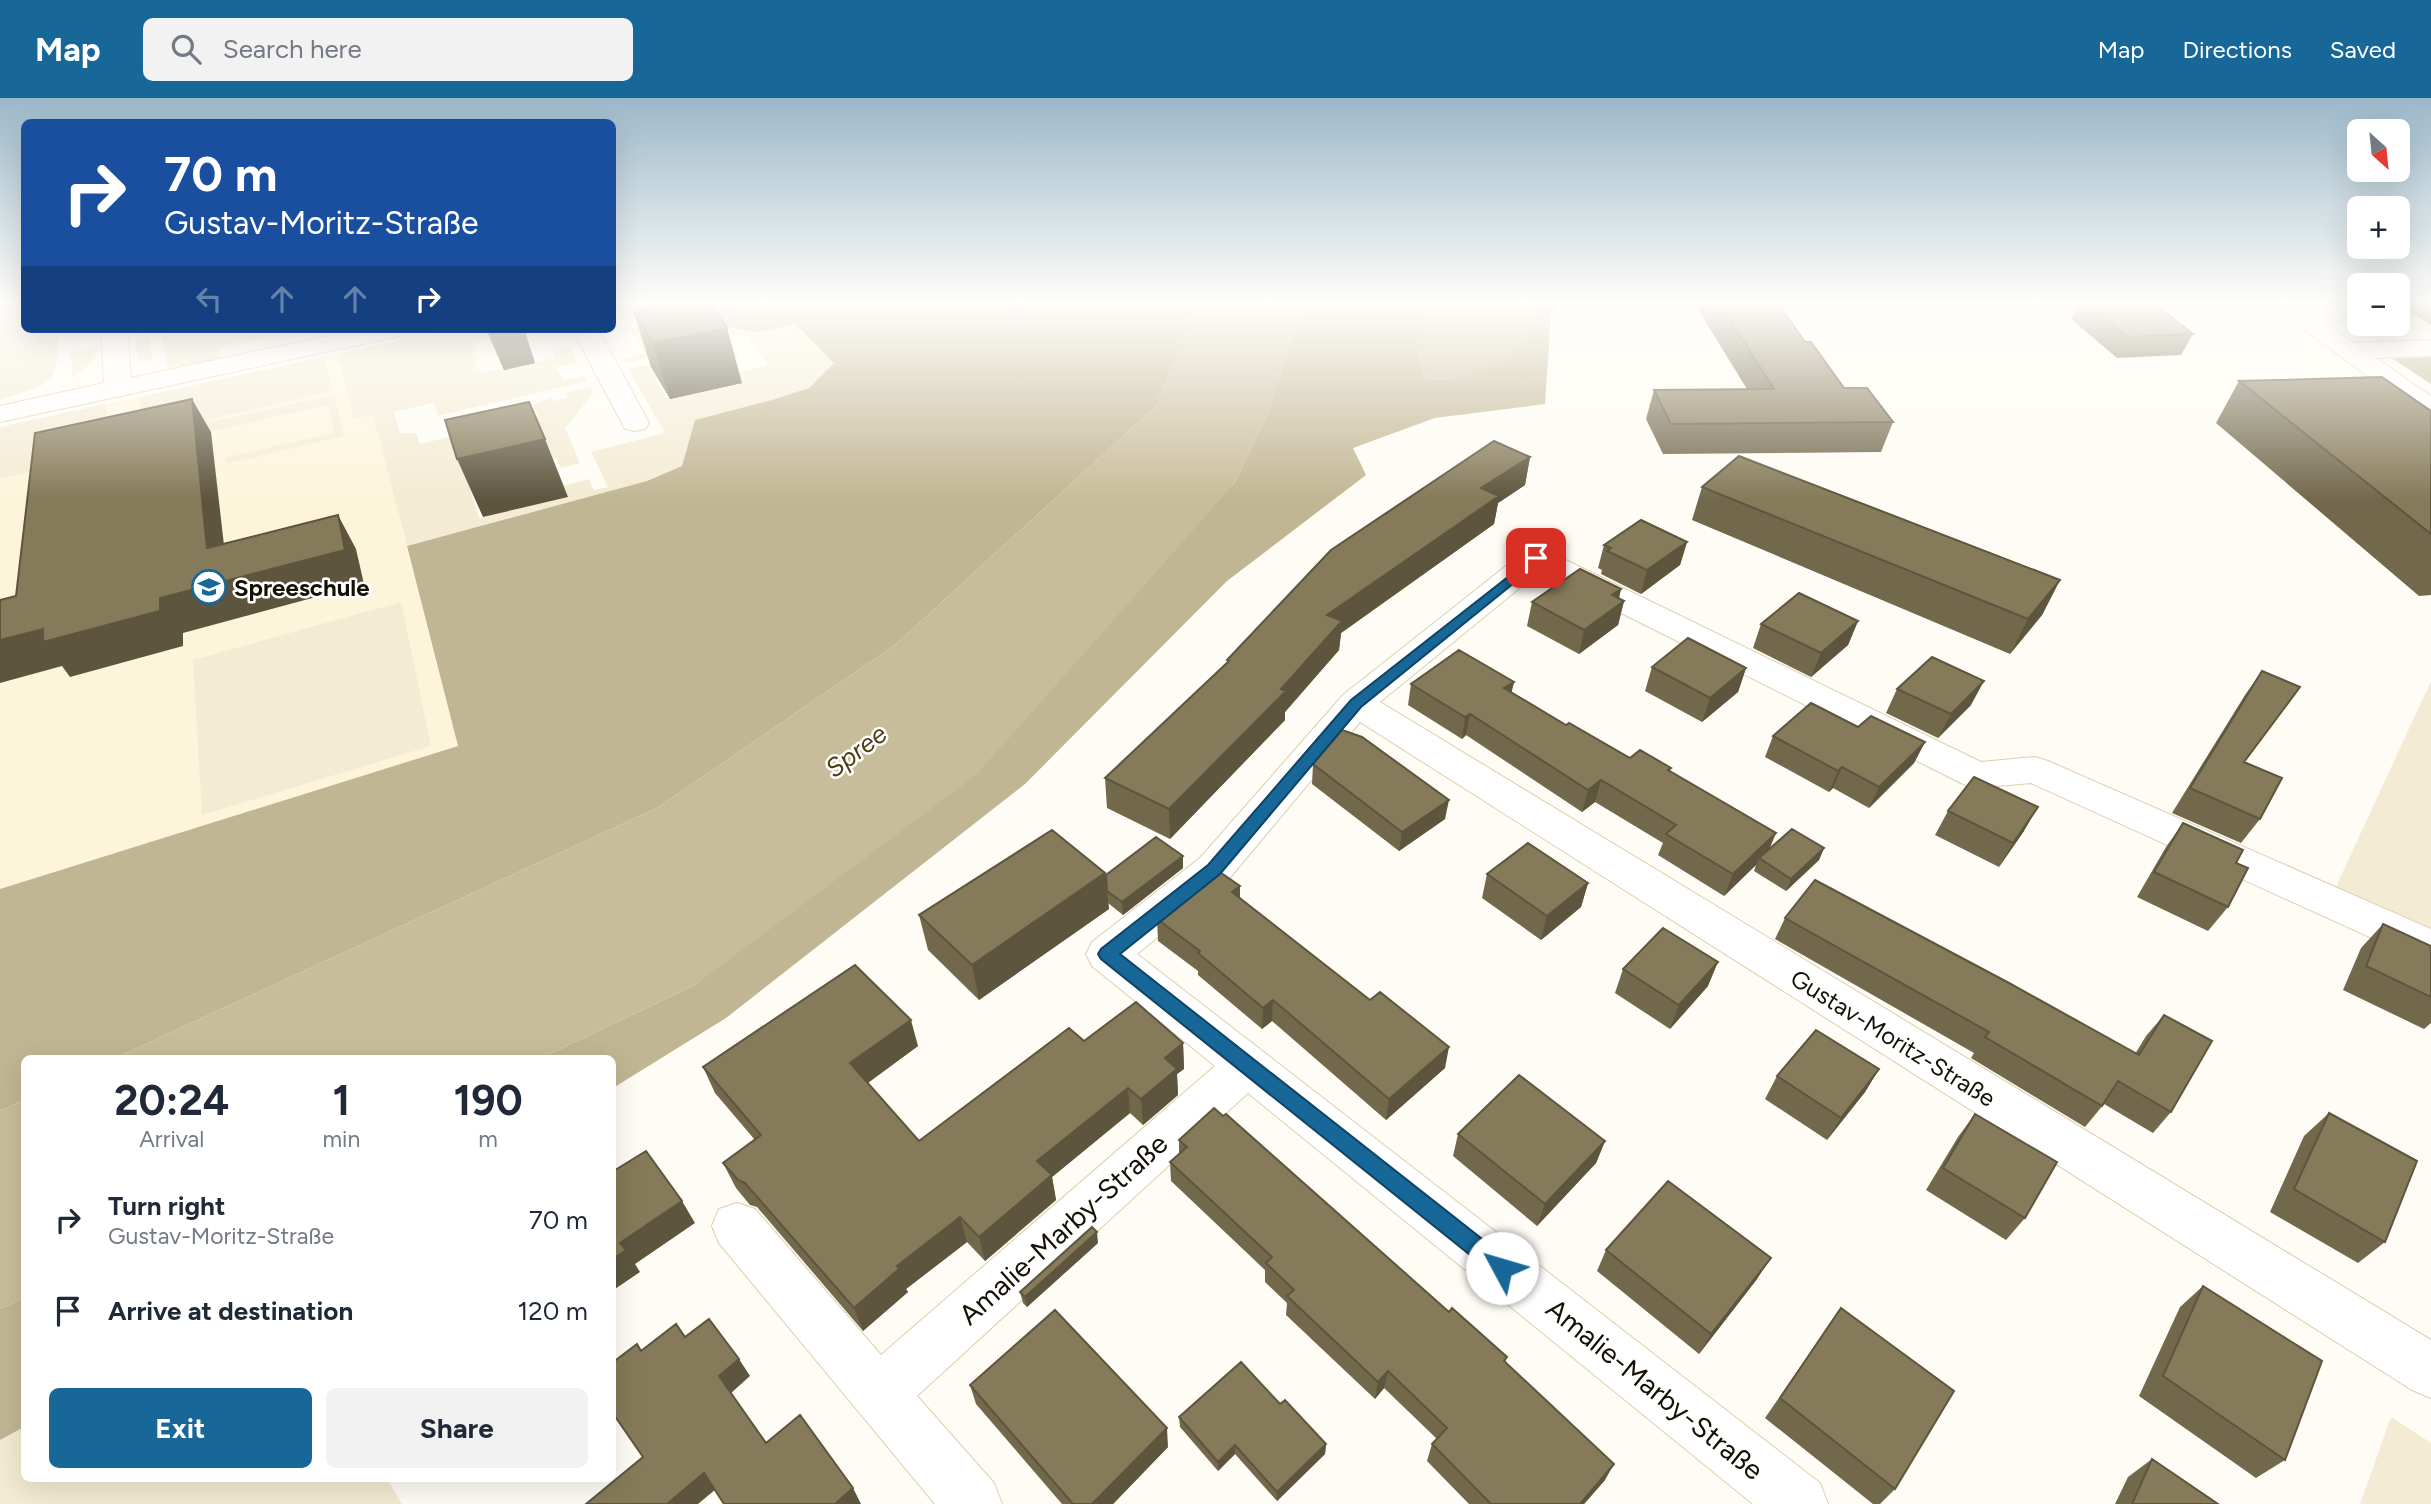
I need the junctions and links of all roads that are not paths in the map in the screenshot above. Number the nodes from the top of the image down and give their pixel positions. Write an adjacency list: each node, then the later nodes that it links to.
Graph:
1 (117, 369): 5 (street)
2 (212, 369): 5 (street)
3 (606, 369): 8 (street)
4 (2374, 369): 6 (street)
5 (118, 389): 7 (street)
6 (2431, 409)
7 (0, 414)
8 (635, 423)
9 (1356, 704): 10 (street); 11 (street, Amalie-Marby-Straße); 13 (street, Gustav-Moritz-Straße)
10 (2431, 948)
11 (1248, 1065): 14 (street, Amalie-Marby-Straße); 16 (street, Amalie-Marby-Straße)
12 (737, 1226): 14 (street)
13 (2431, 1371)
14 (878, 1394): 15 (street)
15 (973, 1504)
16 (1799, 1504)

